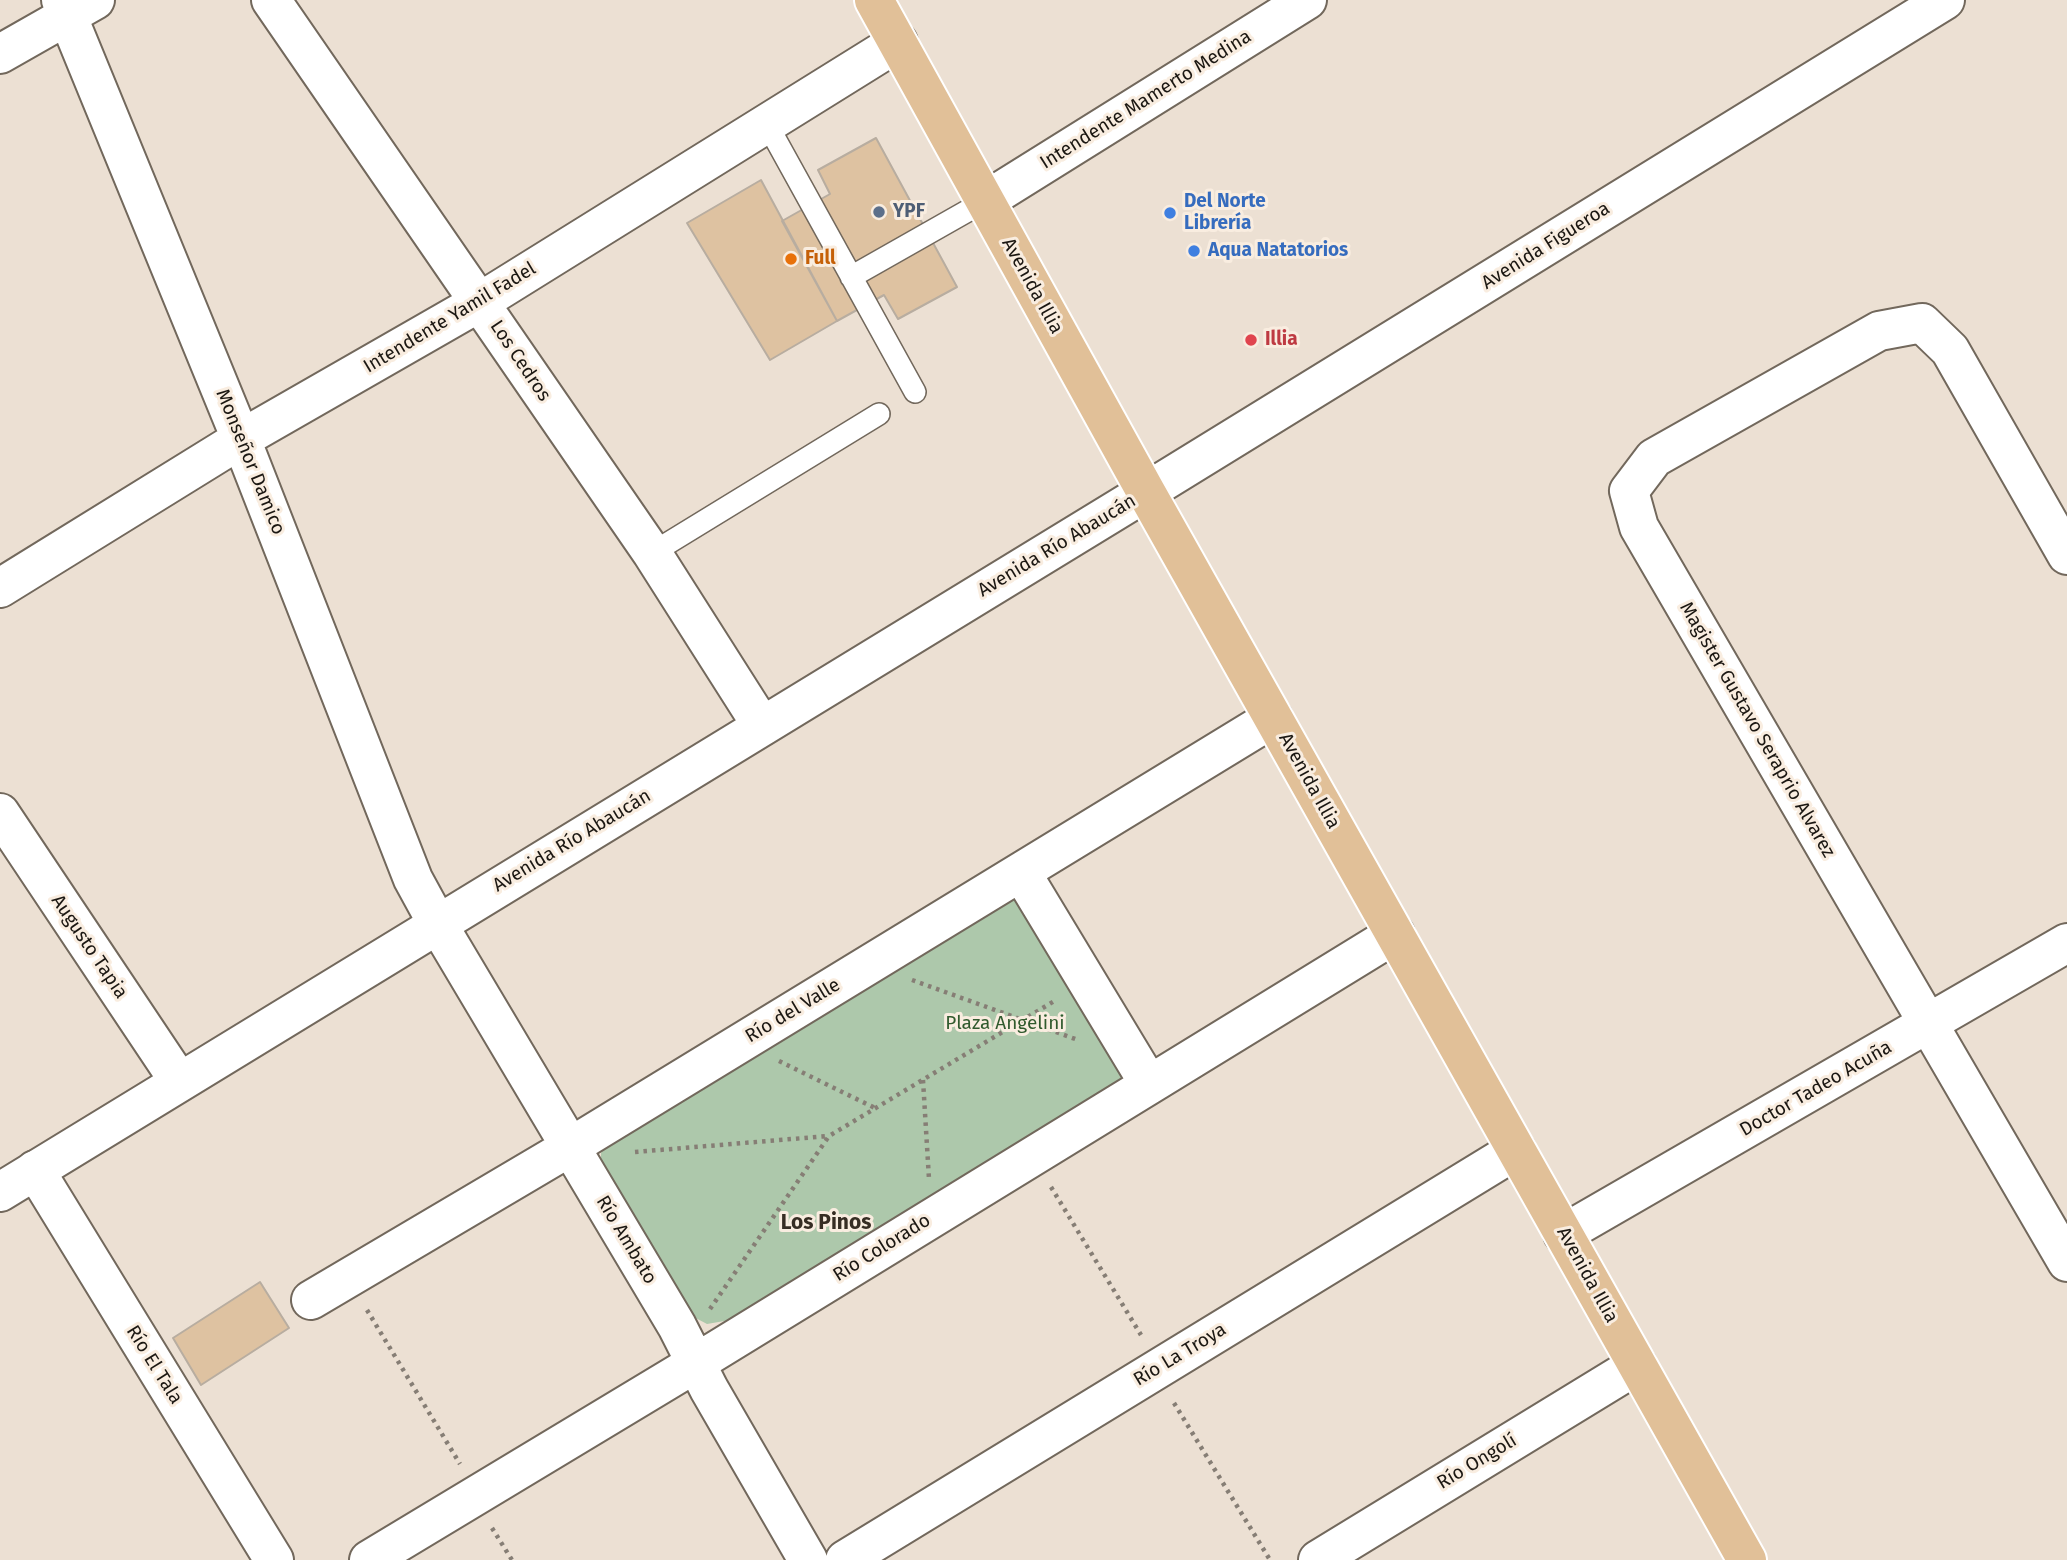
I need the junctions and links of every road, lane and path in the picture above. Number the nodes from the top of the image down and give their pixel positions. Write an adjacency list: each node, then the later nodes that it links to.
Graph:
1 (271, 0): 11 (street, Los Cedros)
2 (874, 0): 6 (main road, Avenida Illia)
3 (1307, 0): 9 (street, Intendente Mamerto Medina)
4 (1945, 0): 15 (street, Avenida Figueroa)
5 (75, 5): 7 (street); 14 (street, Monseñor Damico)
6 (898, 42): 8 (street, Intendente Yamil Fadel); 9 (main road, Avenida Illia)
7 (0, 54)
8 (767, 124): 10 (lane); 11 (street, Intendente Yamil Fadel)
9 (985, 201): 10 (lane); 15 (main road, Avenida Illia)
10 (851, 276): 12 (lane)
11 (480, 302): 14 (street, Intendente Yamil Fadel); 16 (street, Los Cedros)
12 (915, 392)
13 (878, 414): 16 (lane)
14 (241, 439): 18 (street, Intendente Yamil Fadel); 23 (street, Monseñor Damico)
15 (1146, 492): 19 (main road, Avenida Illia); 20 (street, Avenida Río Abaucán)
16 (652, 553): 20 (street, Los Cedros)
17 (2067, 555): 29 (street, Magister Gustavo Seraprio Alvarez)
18 (0, 588)
19 (1273, 718): 22 (street, Río del Valle); 24 (main road, Avenida Illia)
20 (762, 726): 23 (street, Avenida Río Abaucán)
21 (0, 813): 33 (street, Augusto Tapia)
22 (1021, 872): 27 (street); 36 (street, Río del Valle)
23 (437, 923): 33 (street, Avenida Río Abaucán); 36 (street, Río Ambato)
24 (1395, 934): 31 (street, Río Colorado); 37 (main road, Avenida Illia)
25 (2067, 943): 29 (street, Doctor Tadeo Acuña)
26 (909, 979): 28 (path)
27 (1087, 982): 28 (path); 31 (street)
28 (1023, 1021): 31 (path); 32 (path)
29 (1929, 1024): 42 (street, Doctor Tadeo Acuña); 43 (street, Magister Gustavo Seraprio Alvarez)
30 (777, 1060): 34 (path)
31 (1142, 1073): 49 (street, Río Colorado)
32 (923, 1080): 34 (path); 40 (path)
33 (179, 1081): 39 (street, Avenida Río Abaucán)
34 (876, 1108): 35 (path)
35 (829, 1136): 38 (path); 47 (path)
36 (570, 1147): 44 (street, Río del Valle); 49 (street, Río Ambato)
37 (1516, 1150): 42 (main road, Avenida Illia); 56 (street, Río La Troya)
38 (627, 1153)
39 (35, 1170): 41 (street, Avenida Río Abaucán); 53 (street, Río El Tala)
40 (929, 1187)
41 (0, 1192)
42 (1563, 1234): 50 (main road, Avenida Illia)
43 (2067, 1262)
44 (348, 1279): 45 (street, Río del Valle); 51 (path)
45 (311, 1300)
46 (700, 1308): 47 (path)
47 (707, 1313): 48 (path)
48 (715, 1313)
49 (695, 1363): 51 (street, Río Colorado); 55 (street, Río Ambato)
50 (1637, 1365): 52 (street, Río Ongolí); 57 (main road, Avenida Illia)
51 (475, 1496): 54 (street, Río Colorado)
52 (1328, 1557)
53 (274, 1560)
54 (369, 1560)
55 (808, 1560)
56 (845, 1560)
57 (1747, 1560)

